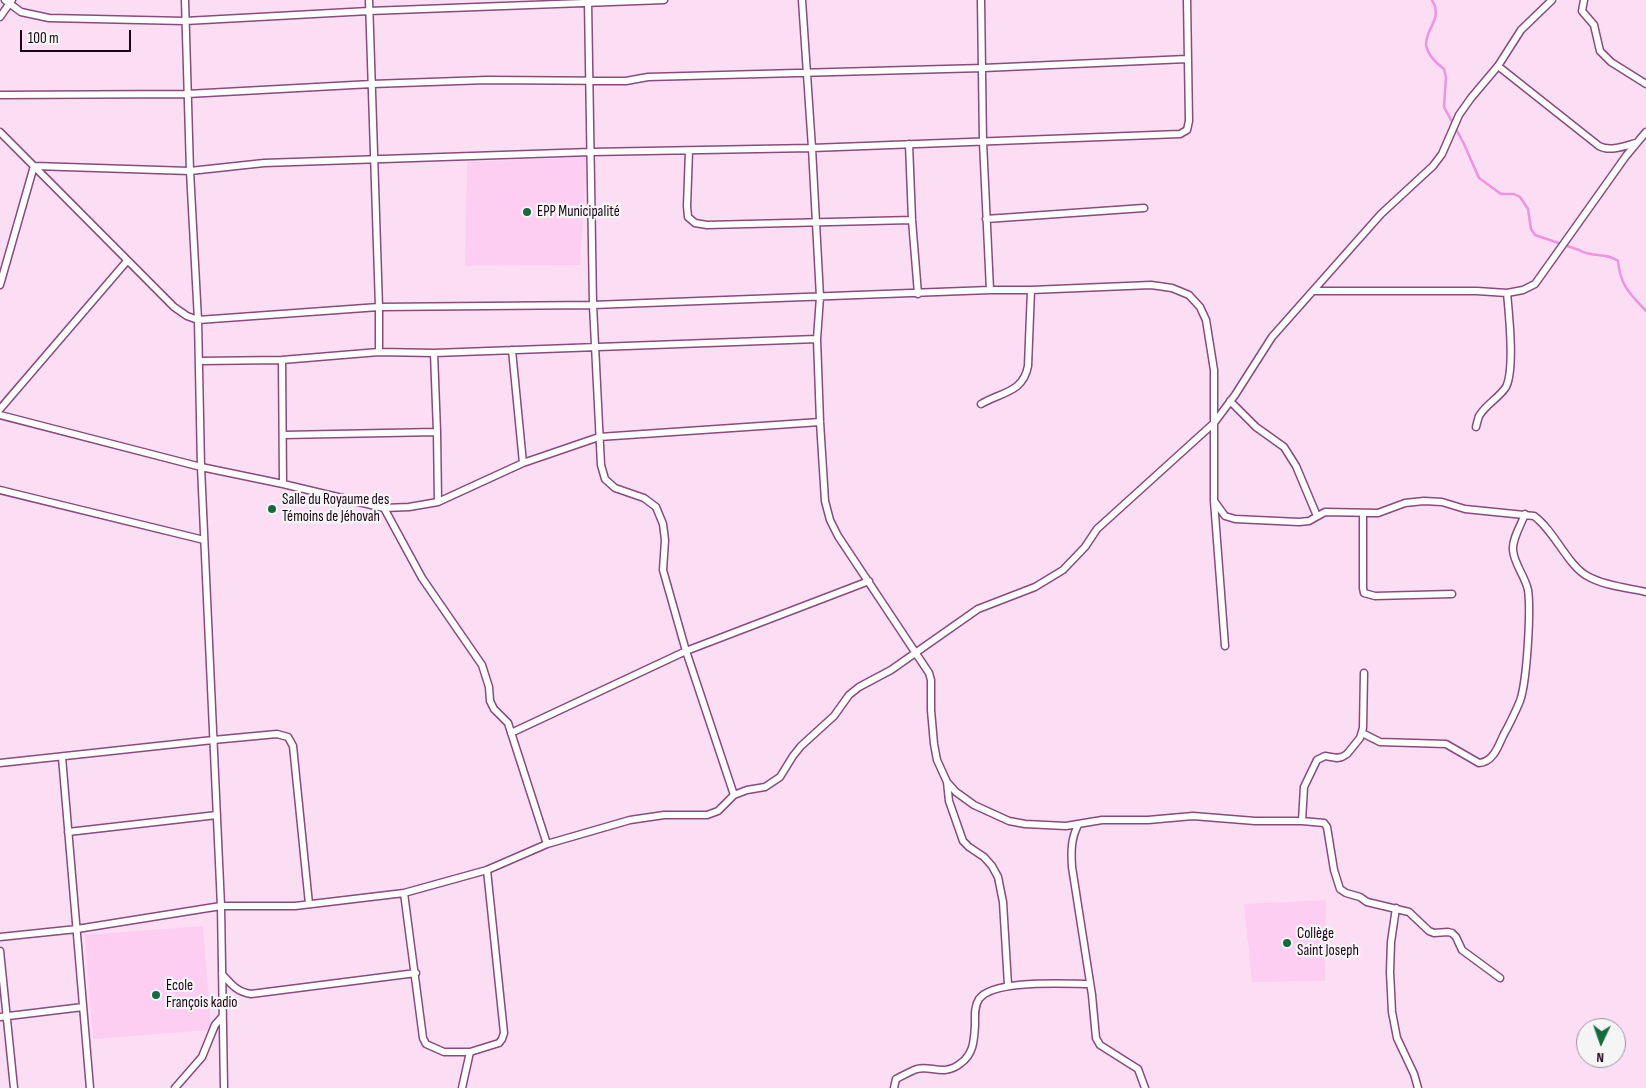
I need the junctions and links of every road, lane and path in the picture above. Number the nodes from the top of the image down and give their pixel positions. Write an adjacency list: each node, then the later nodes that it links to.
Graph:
1 (185, 0): 13 (street)
2 (369, 0): 11 (street)
3 (664, 0): 10 (street)
4 (802, 0): 17 (street)
5 (981, 0): 16 (street)
6 (1187, 0): 14 (street)
7 (1552, 0): 15 (street)
8 (1584, 0): 20 (street)
9 (9, 1): 12 (street); 13 (street)
10 (588, 2): 11 (street); 18 (street)
11 (369, 11): 13 (street); 19 (street)
12 (0, 17)
13 (185, 21): 21 (street)
14 (1187, 59): 16 (street); 25 (street)
15 (1498, 66): 26 (street); 42 (street)
16 (983, 68): 17 (street); 25 (street)
17 (808, 72): 18 (street); 28 (street)
18 (589, 80): 19 (street); 30 (street)
19 (372, 84): 21 (street); 31 (street)
20 (1646, 84)
21 (187, 94): 22 (street); 33 (street)
22 (0, 95)
23 (0, 132): 32 (street)
24 (1646, 132): 26 (street)
25 (984, 142): 27 (street); 35 (street)
26 (1636, 143): 43 (street)
27 (909, 144): 28 (street); 36 (street)
28 (812, 148): 29 (street); 37 (street)
29 (689, 151): 30 (street); 37 (street)
30 (592, 152): 31 (street); 46 (street)
31 (374, 160): 33 (street); 47 (street)
32 (34, 166): 33 (street); 38 (street); 39 (street)
33 (190, 171): 48 (street)
34 (1144, 208): 35 (street)
35 (986, 218): 40 (street)
36 (912, 220): 37 (street); 44 (street)
37 (815, 223): 45 (street)
38 (127, 261): 48 (street); 58 (street)
39 (0, 286)
40 (990, 290): 41 (street); 44 (street)
41 (1031, 290): 57 (street); 61 (street)
42 (1312, 292): 43 (street); 56 (street)
43 (1507, 293): 62 (street)
44 (918, 294): 45 (street)
45 (820, 297): 46 (street); 49 (street)
46 (593, 305): 47 (street); 50 (street)
47 (380, 307): 48 (street); 52 (street)
48 (198, 320): 55 (street)
49 (818, 338): 50 (street); 60 (street)
50 (595, 348): 51 (street); 65 (street)
51 (512, 350): 53 (street); 66 (street)
52 (380, 352): 53 (street); 54 (street)
53 (434, 354): 63 (street)
54 (282, 360): 55 (street); 64 (street)
55 (199, 361): 67 (street)
56 (1230, 401): 61 (street); 75 (street)
57 (981, 404)
58 (0, 409)
59 (0, 415): 67 (street)
60 (820, 422): 65 (street); 77 (street)
61 (1214, 423): 70 (street); 82 (street)
62 (1476, 427)
63 (437, 432): 64 (street); 71 (street)
64 (283, 435): 68 (street)
65 (599, 437): 66 (street); 81 (street)
66 (524, 463): 71 (street)
67 (201, 466): 68 (street); 76 (street)
68 (283, 484): 72 (street)
69 (0, 490): 76 (street)
70 (1214, 501): 75 (street); 80 (street)
71 (438, 502): 72 (street)
72 (384, 508): 84 (street)
73 (1363, 513): 74 (street); 75 (street); 79 (street)
74 (1525, 514): 78 (street); 85 (street)
75 (1317, 516)
76 (204, 540): 86 (street)
77 (869, 581): 81 (street); 82 (street)
78 (1646, 592)
79 (1452, 594)
80 (1225, 646)
81 (686, 651): 84 (street); 90 (street)
82 (917, 653): 89 (street); 90 (street)
83 (1364, 673): 85 (street)
84 (511, 733): 95 (street)
85 (1362, 733): 92 (street)
86 (213, 740): 87 (street); 91 (street); 98 (street)
87 (62, 757): 88 (street); 94 (street)
88 (0, 763)
89 (947, 782): 93 (street); 108 (street)
90 (734, 795): 95 (street)
91 (217, 815): 94 (street); 99 (street)
92 (1302, 821): 93 (street); 100 (street)
93 (1078, 825): 107 (street)
94 (68, 832): 101 (street)
95 (547, 844): 96 (street)
96 (487, 870): 97 (street); 112 (street)
97 (404, 893): 98 (street); 104 (street)
98 (309, 904): 99 (street)
99 (221, 906): 101 (street); 105 (street)
100 (1396, 908): 106 (street); 120 (street)
101 (76, 929): 102 (street); 109 (street)
102 (0, 937)
103 (0, 951): 110 (street)
104 (416, 973): 105 (street); 112 (street)
105 (222, 974): 111 (street)
106 (1500, 978)
107 (1090, 984): 108 (street); 119 (street)
108 (1008, 985): 118 (street)
109 (83, 1008): 110 (street); 114 (street)
110 (3, 1017): 113 (street)
111 (222, 1017): 115 (street); 116 (street)
112 (470, 1052): 117 (street)
113 (14, 1088)
114 (90, 1088)
115 (176, 1088)
116 (224, 1088)
117 (462, 1088)
118 (894, 1088)
119 (1145, 1088)
120 (1418, 1088)

